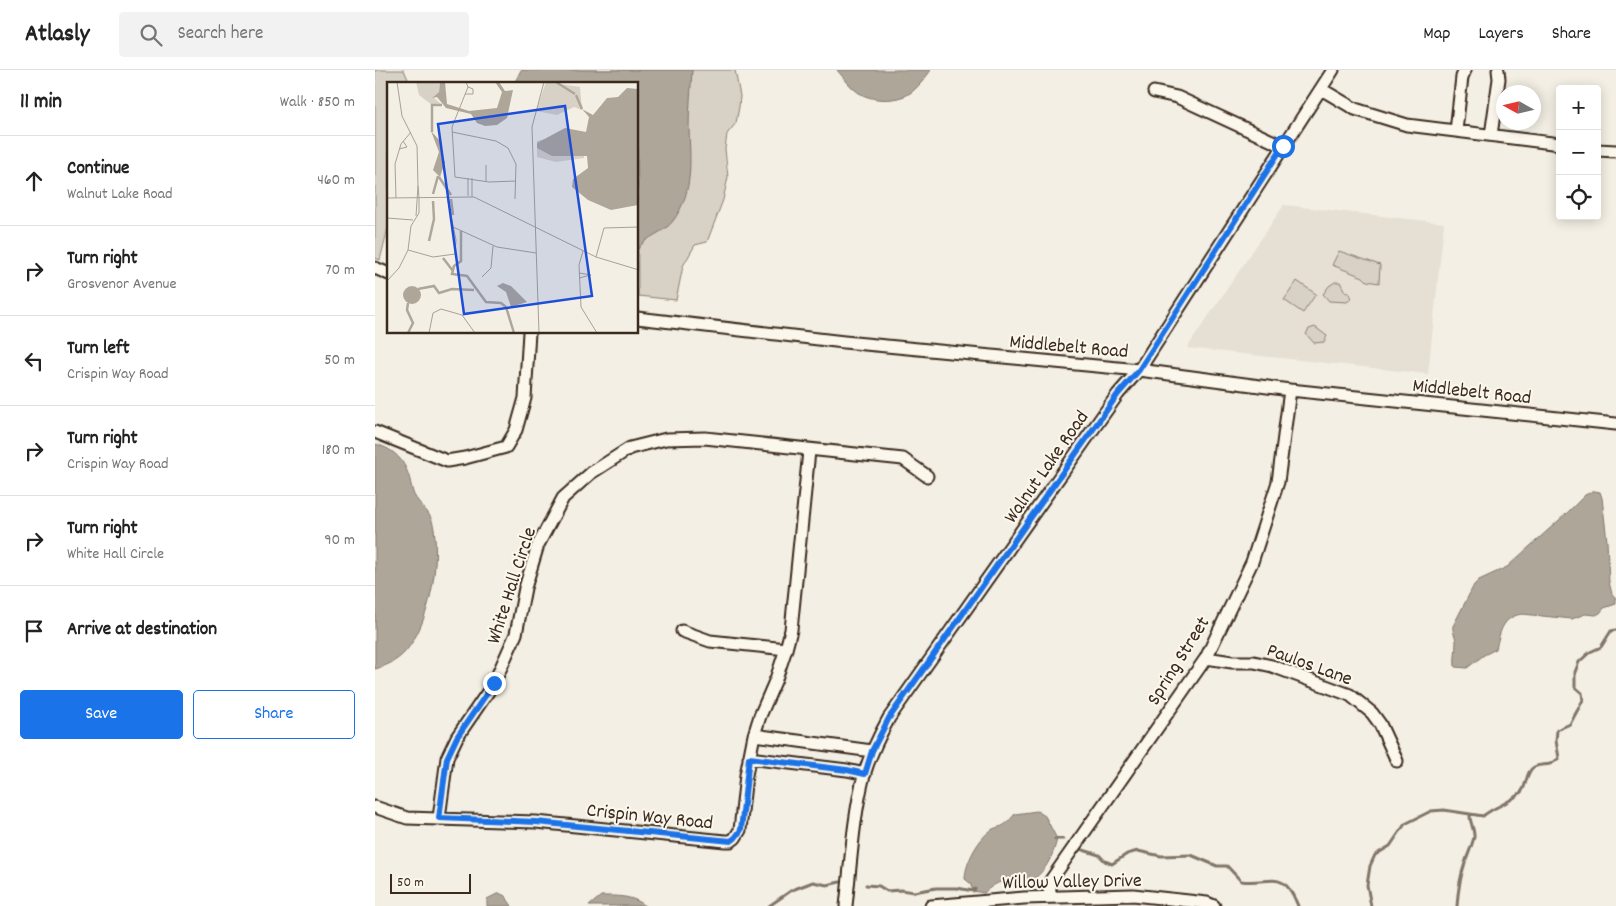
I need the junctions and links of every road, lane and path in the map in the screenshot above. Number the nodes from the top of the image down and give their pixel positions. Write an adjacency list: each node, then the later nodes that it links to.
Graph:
1 (1333, 70): 4 (street, Walnut Lake Road)
2 (1465, 70): 6 (street)
3 (1498, 70): 7 (street)
4 (1321, 89): 6 (street); 9 (street, Walnut Lake Road)
5 (1154, 92): 9 (street)
6 (1456, 130): 7 (street)
7 (1491, 135): 8 (street)
8 (1556, 143)
9 (1283, 146): 16 (street, Walnut Lake Road)
10 (1601, 150): 11 (street)
11 (1616, 151)
12 (375, 268): 13 (street)
13 (387, 273)
14 (639, 318): 16 (street, Middlebelt Road)
15 (529, 334): 19 (street)
16 (1139, 370): 17 (street, Middlebelt Road); 26 (street, Walnut Lake Road)
17 (1290, 390): 18 (street, Middlebelt Road); 24 (street, Spring Street)
18 (1616, 424)
19 (375, 432)
20 (809, 450): 21 (street, White Hall Circle); 23 (street, Crispin Way Road); 31 (street, White Hall Circle)
21 (927, 476)
22 (682, 631): 23 (street)
23 (786, 649): 25 (street, Crispin Way Road)
24 (1206, 658): 28 (street, Paulos Lane); 32 (street, Spring Street)
25 (754, 735): 26 (street); 27 (street, Crispin Way Road)
26 (872, 751): 29 (street, Walnut Lake Road)
27 (749, 758): 29 (street); 31 (street, Crispin Way Road)
28 (1397, 761)
29 (865, 774): 33 (street, Walnut Lake Road)
30 (375, 807): 31 (street, Crispin Way Road)
31 (439, 818)
32 (1049, 897): 34 (street, Willow Valley Drive); 35 (street, Willow Valley Drive)
33 (847, 906)
34 (931, 906)
35 (1214, 906)

